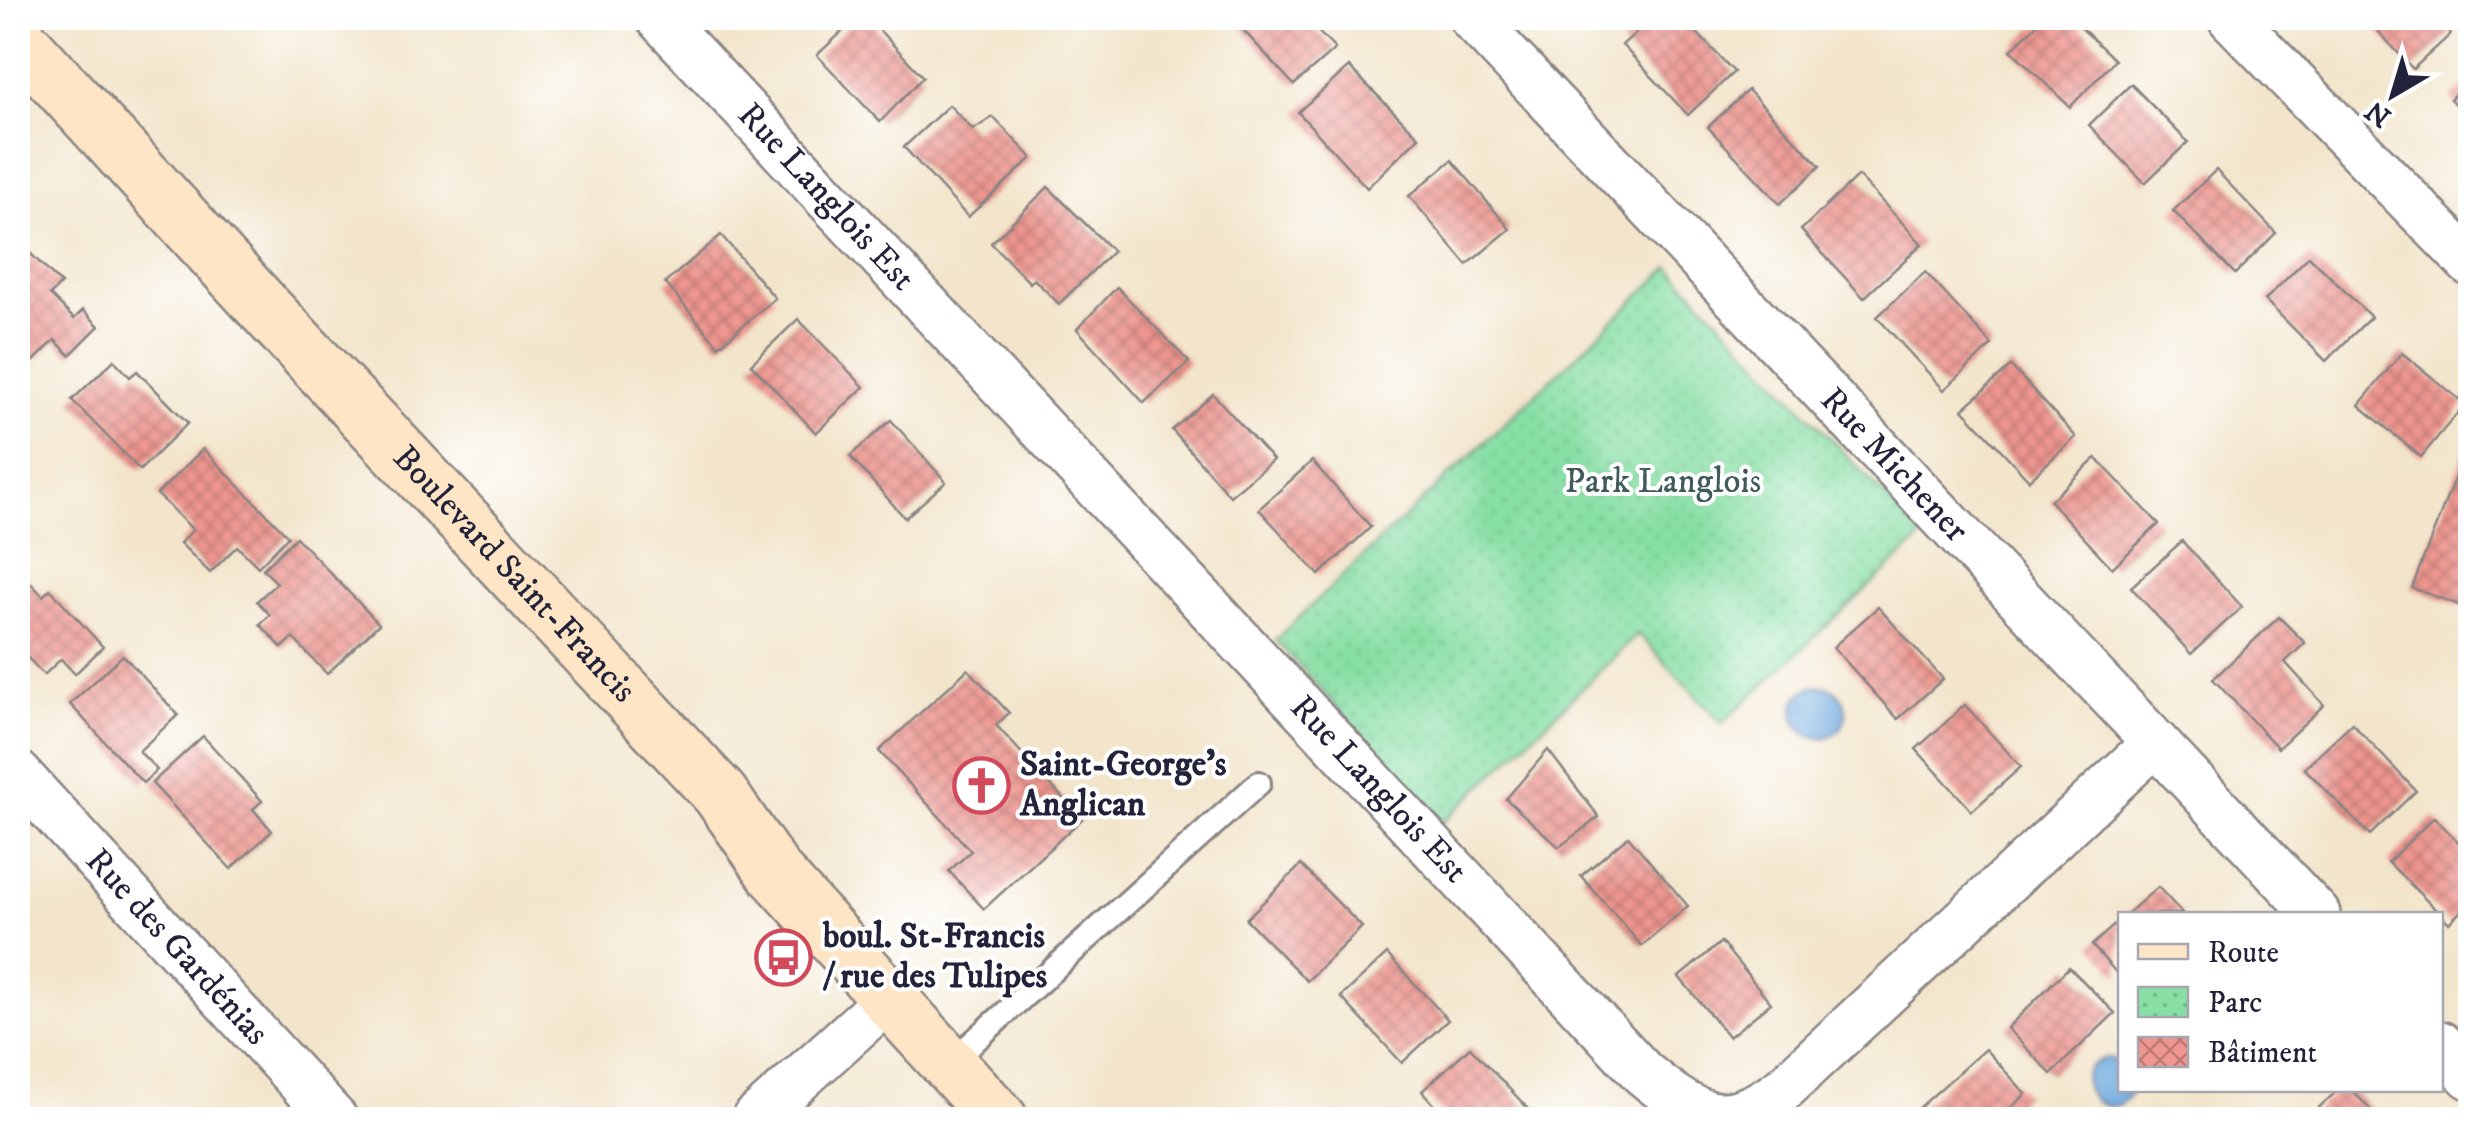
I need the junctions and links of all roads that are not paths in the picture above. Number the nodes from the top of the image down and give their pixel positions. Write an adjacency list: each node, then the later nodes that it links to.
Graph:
1 (659, 18): 6 (street, Rue Langlois Est)
2 (1472, 18): 6 (street, Rue Michener)
3 (2231, 18): 5 (street)
4 (18, 39): 10 (street, Boulevard Saint-Francis)
5 (2470, 263)
6 (2154, 744): 9 (street, Rue Michener)
7 (18, 774): 14 (street, Rue des Gardénias)
8 (1259, 783): 12 (lane)
9 (2315, 912)
10 (888, 999): 12 (street, Boulevard Saint-Francis); 15 (street)
11 (2443, 1047): 13 (street)
12 (949, 1064): 16 (street, Boulevard Saint-Francis)
13 (2470, 1076)
14 (335, 1120)
15 (754, 1120)
16 (1000, 1120)

